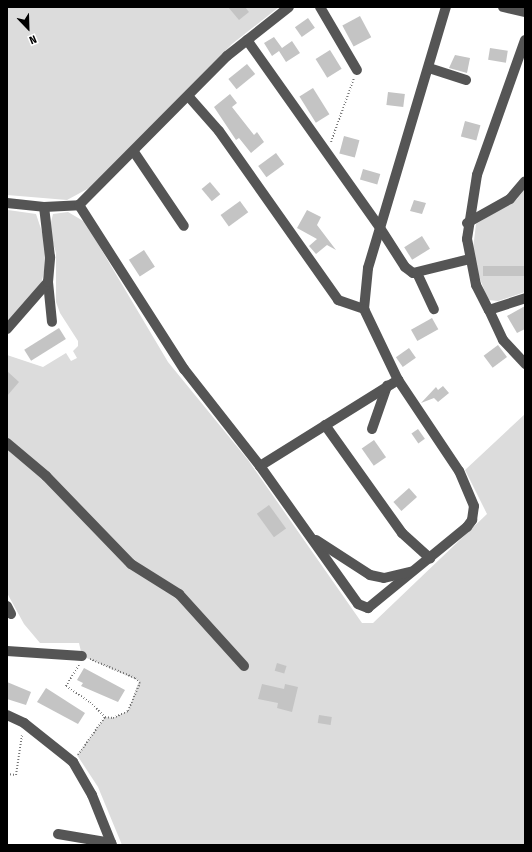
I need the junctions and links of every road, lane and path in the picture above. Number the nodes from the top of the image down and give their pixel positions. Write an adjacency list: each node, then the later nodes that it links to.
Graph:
1 (289, 7): 6 (street)
2 (320, 7): 9 (street)
3 (446, 7): 8 (street)
4 (503, 7): 5 (street)
5 (525, 12)
6 (247, 40): 11 (street); 13 (street)
7 (525, 40): 18 (street)
8 (429, 68): 10 (street); 20 (street)
9 (357, 70): 13 (path)
10 (466, 80)
11 (189, 97): 12 (street); 25 (street)
12 (134, 152): 16 (street); 19 (street)
13 (327, 154): 20 (street)
14 (525, 181): 18 (street)
15 (7, 203): 17 (street)
16 (79, 205): 17 (street); 36 (street)
17 (44, 207): 23 (street)
18 (467, 223): 21 (street)
19 (184, 226)
20 (380, 228): 22 (street); 25 (street)
21 (470, 259): 22 (street); 27 (street)
22 (417, 273): 26 (street)
23 (48, 282): 28 (street); 29 (street)
24 (525, 298): 27 (street)
25 (364, 309): 31 (street)
26 (434, 309)
27 (489, 310): 30 (street)
28 (52, 322)
29 (7, 329)
30 (525, 364)
31 (398, 380): 32 (street); 38 (street)
32 (387, 386): 33 (street); 34 (street)
33 (325, 425): 36 (street); 38 (street)
34 (372, 429)
35 (7, 443): 42 (street)
36 (260, 466): 37 (street)
37 (310, 536): 39 (street); 39 (street)
38 (430, 558): 39 (street)
39 (414, 571)
40 (7, 650): 41 (street)
41 (82, 656): 44 (path); 44 (path)
42 (244, 666)
43 (7, 715): 49 (street)
44 (105, 717): 46 (path)
45 (23, 731): 47 (path)
46 (77, 756)
47 (7, 774)
48 (58, 834): 49 (street)
49 (111, 844)

